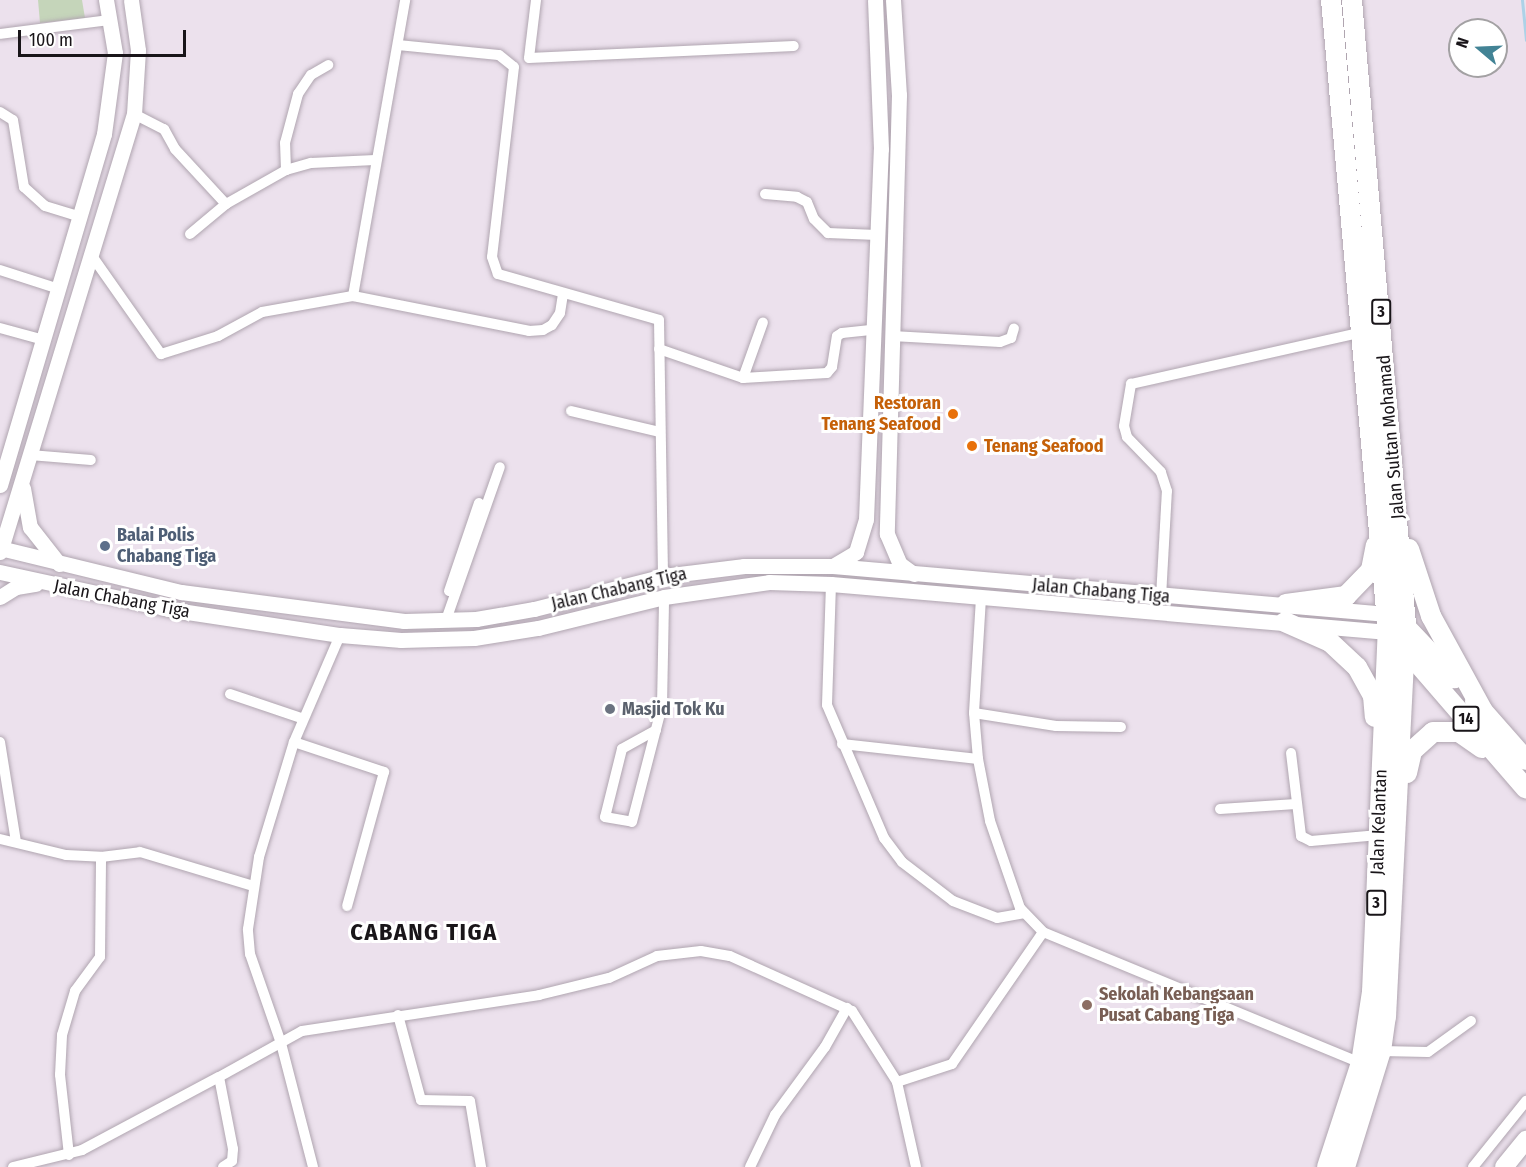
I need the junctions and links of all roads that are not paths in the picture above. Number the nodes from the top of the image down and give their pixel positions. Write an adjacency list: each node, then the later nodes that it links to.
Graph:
1 (106, 0): 9 (main road)
2 (131, 0): 15 (main road)
3 (405, 0): 11 (street)
4 (536, 0): 12 (street)
5 (874, 0): 22 (main road)
6 (893, 0): 33 (main road)
7 (1331, 0): 32 (highway, Jalan Sultan Mohamad / 3)
8 (1352, 0): 44 (highway, Jalan Sultan Mohamad / 3)
9 (110, 20): 10 (street); 20 (main road)
10 (0, 34)
11 (398, 45): 16 (street); 26 (street)
12 (794, 46)
13 (328, 65): 17 (street)
14 (0, 112): 20 (street)
15 (134, 114): 19 (street); 23 (main road)
16 (375, 160): 17 (street); 27 (street)
17 (286, 170): 19 (street)
18 (765, 194): 22 (street)
19 (226, 204): 21 (street)
20 (81, 217): 25 (main road)
21 (190, 234)
22 (877, 235): 31 (main road)
23 (92, 256): 27 (street); 41 (main road)
24 (0, 270): 25 (street)
25 (59, 289): 34 (main road)
26 (563, 294): 27 (street); 35 (street)
27 (353, 296)
28 (764, 322): 36 (street)
29 (0, 328): 34 (street)
30 (1014, 328): 33 (street)
31 (873, 330): 36 (street); 38 (main road)
32 (1363, 332): 47 (highway, Jalan Sultan Mohamad / 3); 59 (street)
33 (892, 336): 39 (main road)
34 (44, 340): 46 (main road)
35 (659, 349): 36 (street); 40 (street)
36 (743, 378)
37 (571, 411): 40 (street)
38 (870, 429): 39 (main road); 51 (main road)
39 (888, 430): 53 (main road)
40 (660, 432): 54 (street)
41 (30, 455): 42 (street); 45 (main road)
42 (92, 460)
43 (500, 467): 62 (street)
44 (1394, 467): 63 (highway, Jalan Sultan Mohamad / 3); 67 (highway)
45 (24, 473): 49 (main road); 50 (main road)
46 (0, 484)
47 (1378, 494): 61 (highway); 63 (highway, Jalan Sultan Mohamad / 3)
48 (479, 503): 62 (street)
49 (0, 550): 50 (main road, Jalan Chabang Tiga)
50 (60, 565): 62 (main road, Jalan Chabang Tiga)
51 (833, 566): 53 (main road, Jalan Chabang Tiga); 54 (main road, Jalan Chabang Tiga)
52 (0, 572): 55 (main road, Jalan Chabang Tiga)
53 (914, 574): 59 (main road, Jalan Chabang Tiga)
54 (663, 576): 62 (main road, Jalan Chabang Tiga)
55 (42, 583): 57 (main road); 64 (main road, Jalan Chabang Tiga)
56 (831, 584): 58 (main road, Jalan Chabang Tiga); 60 (main road, Jalan Chabang Tiga); 74 (street)
57 (0, 597)
58 (664, 597): 64 (main road, Jalan Chabang Tiga); 71 (street)
59 (1161, 597): 61 (main road, Jalan Chabang Tiga)
60 (981, 598): 61 (main road, Jalan Chabang Tiga); 68 (street)
61 (1286, 613): 63 (main road, Jalan Chabang Tiga); 78 (highway)
62 (442, 620)
63 (1394, 623): 65 (highway, Jalan Kelantan / 3); 67 (highway, 14); 78 (highway, Jalan Kelantan / 3)
64 (340, 635): 69 (street)
65 (1406, 649): 79 (highway, 14); 82 (highway, Jalan Kelantan / 3)
66 (230, 694): 69 (street)
67 (1483, 711): 77 (highway, 14)
68 (974, 713): 70 (street); 76 (street)
69 (302, 718): 73 (street)
70 (1121, 727)
71 (656, 730): 71 (street)
72 (0, 742): 85 (street)
73 (294, 742): 87 (street); 88 (street)
74 (842, 744): 76 (street); 89 (street)
75 (1292, 753): 80 (street)
76 (978, 759): 89 (street)
77 (1526, 760)
78 (1380, 770): 83 (highway, Jalan Kelantan / 3)
79 (1523, 785): 82 (highway)
80 (1296, 804): 81 (street); 83 (street)
81 (1220, 809)
82 (1398, 815): 95 (highway, Jalan Kelantan / 3)
83 (1378, 835): 96 (highway, Jalan Kelantan / 3)
84 (0, 839): 85 (street)
85 (16, 842): 86 (street)
86 (101, 857): 87 (street); 101 (street)
87 (253, 886): 94 (street)
88 (346, 906)
89 (1025, 913): 90 (street)
90 (1042, 932): 96 (street); 98 (street)
91 (847, 1008): 92 (street); 98 (street); 106 (street)
92 (398, 1015): 94 (street); 105 (street)
93 (1472, 1021): 95 (street)
94 (280, 1043): 97 (street); 104 (street)
95 (1381, 1051): 109 (highway, Jalan Kelantan / 3)
96 (1361, 1063): 108 (highway, Jalan Kelantan / 3)
97 (219, 1077): 101 (street); 103 (street)
98 (897, 1083): 107 (street)
99 (1526, 1101): 110 (street)
100 (1526, 1140): 111 (main road)
101 (69, 1155): 102 (street)
102 (13, 1167)
103 (223, 1167)
104 (314, 1167)
105 (481, 1167)
106 (750, 1167)
107 (916, 1167)
108 (1327, 1167)
109 (1345, 1167)
110 (1473, 1167)
111 (1504, 1167)

